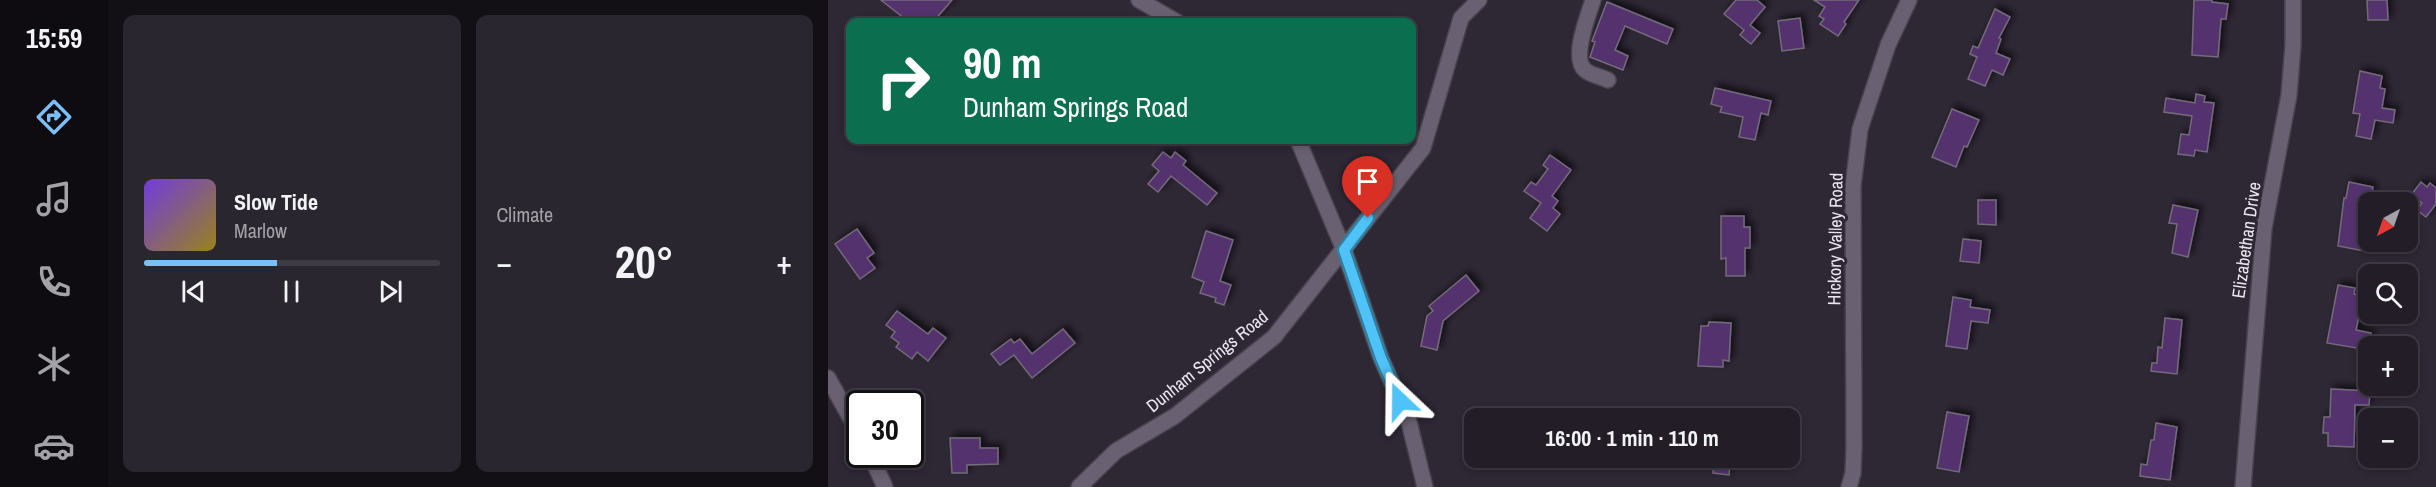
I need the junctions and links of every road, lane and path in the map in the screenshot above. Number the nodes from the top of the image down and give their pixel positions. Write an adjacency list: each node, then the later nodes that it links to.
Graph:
1 (1139, 0): 6 (street)
2 (1479, 0): 9 (street, Dunham Springs Road)
3 (1593, 0): 7 (street)
4 (1909, 0): 16 (street, Hickory Valley Road)
5 (2293, 0): 17 (street, Elizabethan Drive)
6 (1170, 18)
7 (1608, 80)
8 (1300, 144): 9 (street)
9 (1344, 250): 14 (street, Dunham Springs Road); 15 (street)
10 (828, 378): 11 (street)
11 (846, 410)
12 (876, 468): 13 (street)
13 (885, 487)
14 (1079, 487)
15 (1425, 487)
16 (1849, 487)
17 (2243, 487)

